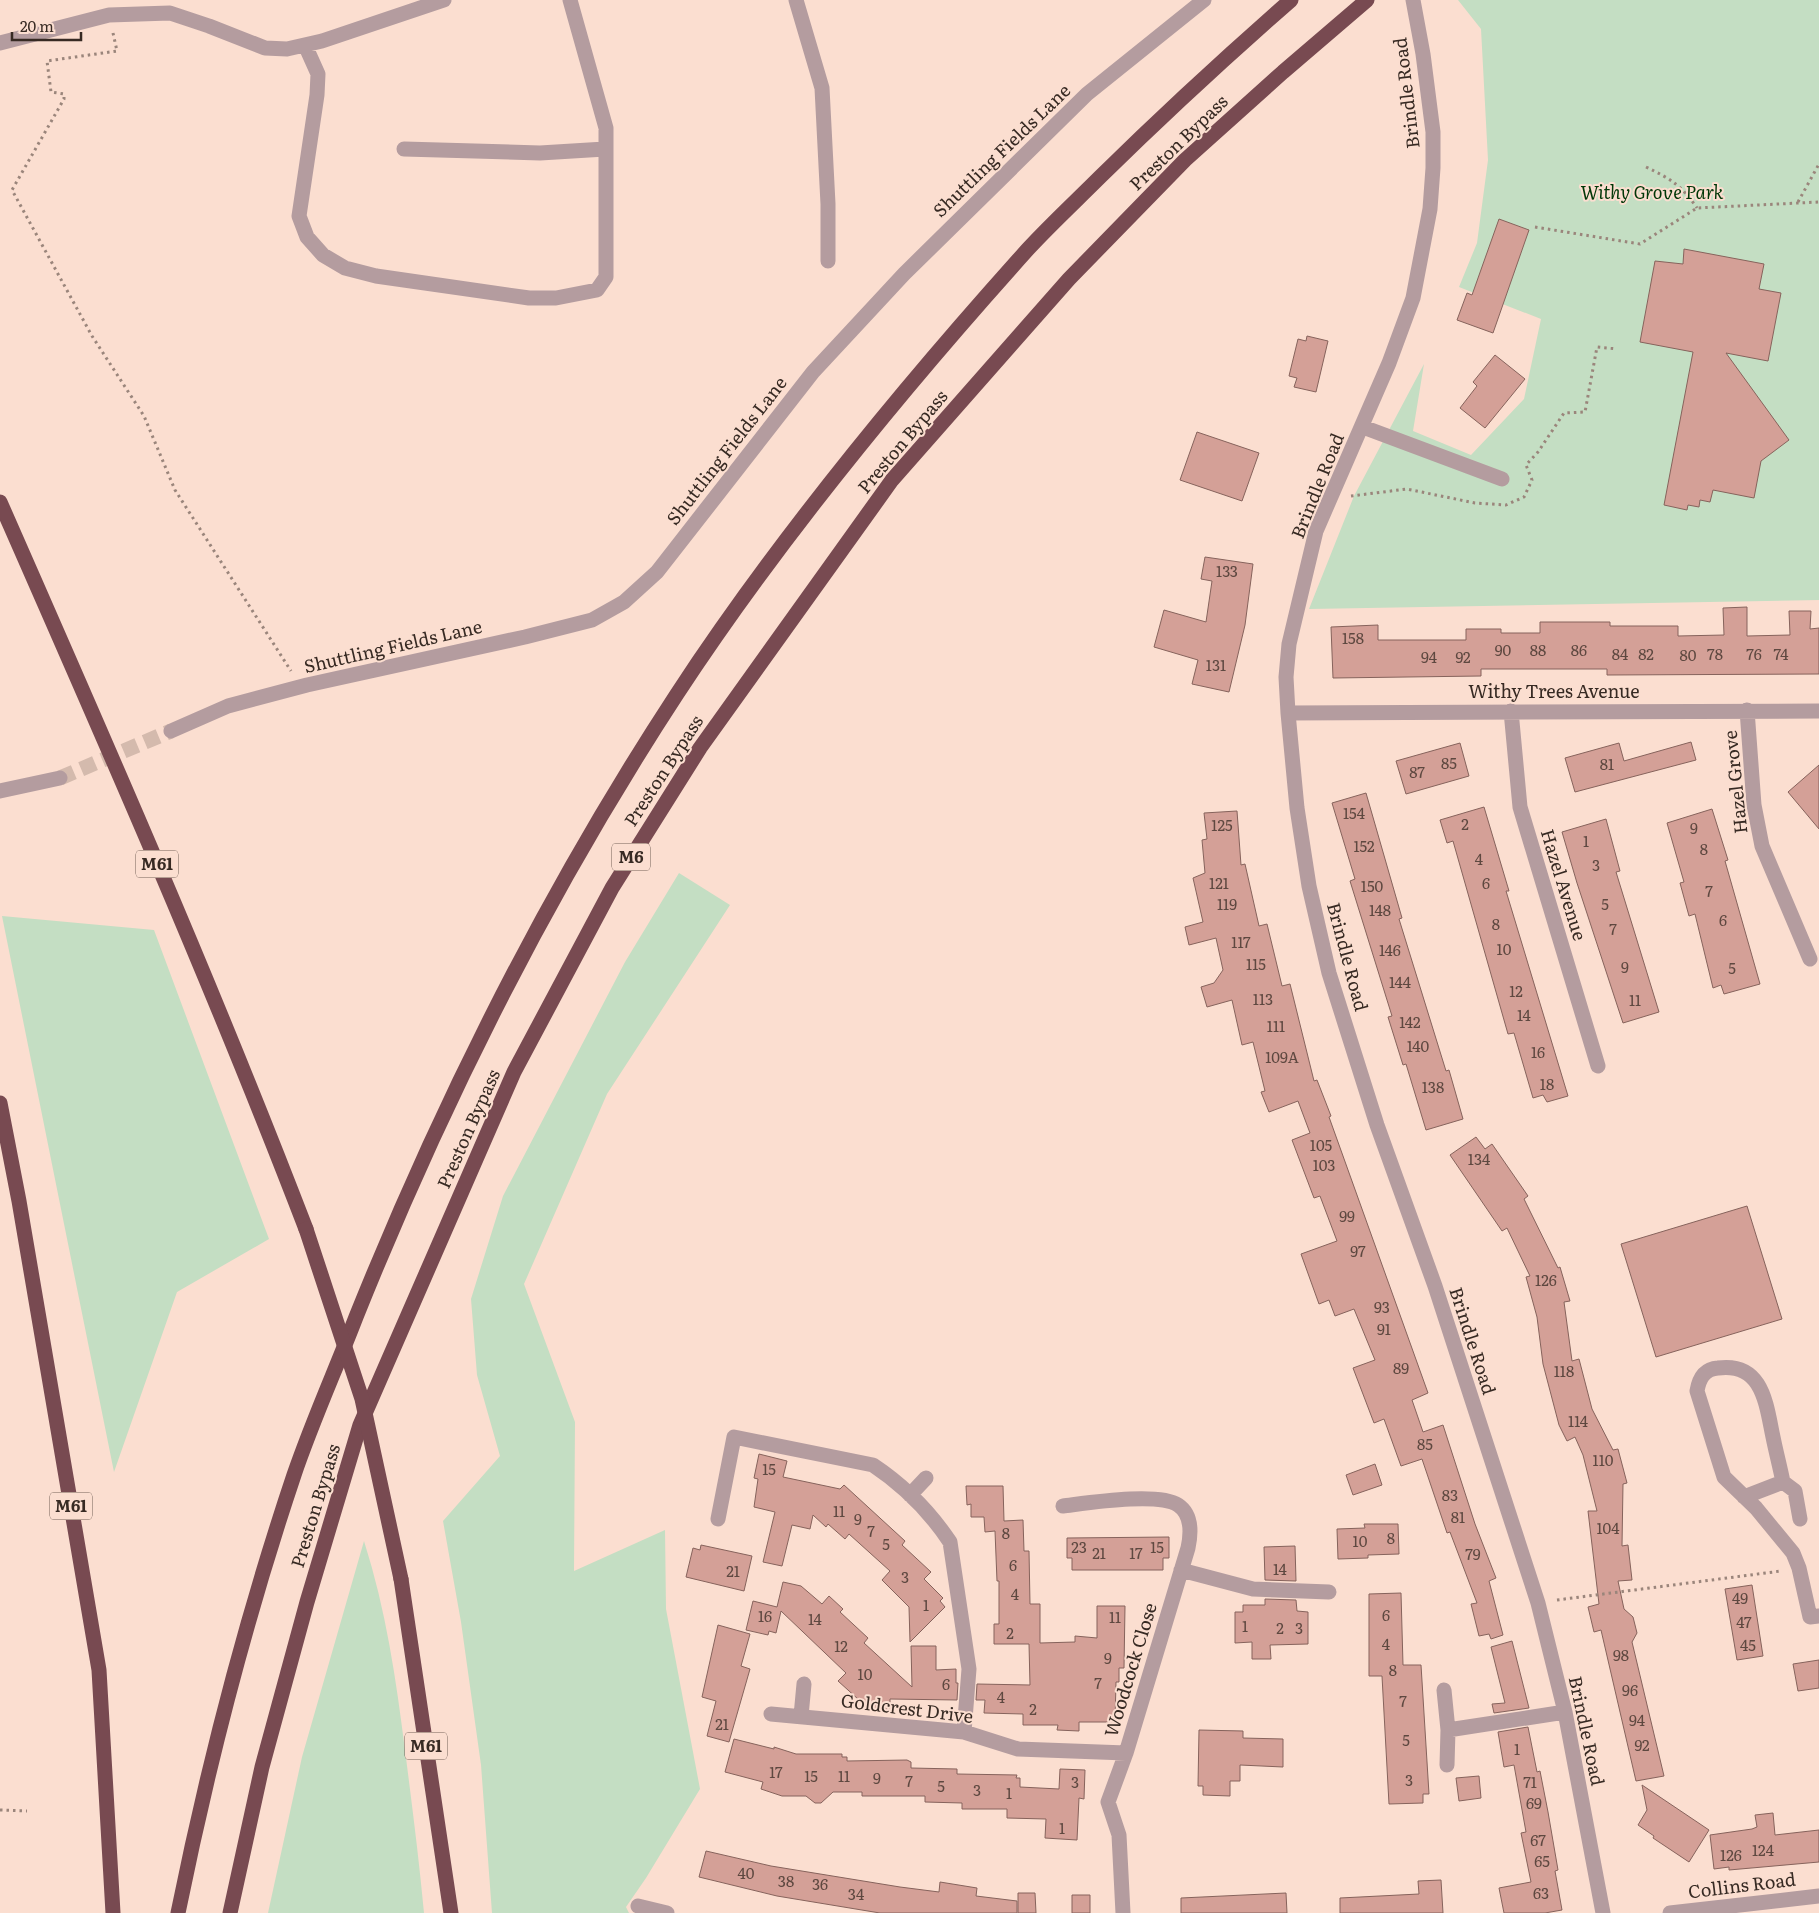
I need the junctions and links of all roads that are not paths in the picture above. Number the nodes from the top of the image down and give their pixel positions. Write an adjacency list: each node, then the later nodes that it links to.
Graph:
1 (444, 0): 9 (street)
2 (570, 0): 11 (street)
3 (796, 0): 12 (street)
4 (1204, 0): 20 (street, Shuttling Fields Lane)
5 (1291, 0): 48 (highway, Preston Bypass / M6)
6 (1367, 0): 49 (highway, Preston Bypass / M6)
7 (1414, 0): 13 (street, Brindle Road)
8 (0, 43): 9 (street)
9 (305, 45): 11 (street)
10 (404, 149): 11 (street)
11 (605, 149)
12 (828, 261)
13 (1363, 426): 14 (street); 19 (street, Brindle Road)
14 (1502, 479)
15 (0, 502): 50 (highway, M61, bridge)
16 (1747, 710): 17 (street, Withy Trees Avenue); 18 (street, Withy Trees Avenue); 23 (street, Hazel Grove)
17 (1511, 711): 19 (street, Withy Trees Avenue); 24 (street, Hazel Avenue)
18 (1819, 711)
19 (1288, 714): 38 (street, Brindle Road)
20 (172, 731)
21 (60, 778): 22 (street)
22 (0, 791)
23 (1810, 959)
24 (1598, 1066)
25 (0, 1103): 47 (highway, M61)
26 (926, 1478): 28 (street)
27 (1783, 1482): 29 (street); 29 (street); 32 (street)
28 (910, 1495): 31 (street); 42 (street)
29 (1744, 1497): 35 (street)
30 (1063, 1506): 33 (street, Woodcock Close)
31 (718, 1519)
32 (1800, 1519)
33 (1181, 1570): 34 (street); 43 (street, Woodcock Close)
34 (1329, 1592)
35 (1819, 1616)
36 (804, 1684): 40 (street)
37 (1444, 1690): 41 (street)
38 (1565, 1712): 41 (street); 53 (street, Brindle Road)
39 (771, 1714): 40 (street, Goldcrest Drive)
40 (801, 1716): 42 (street, Goldcrest Drive)
41 (1448, 1730): 44 (street)
42 (964, 1732): 43 (street, Goldcrest Drive)
43 (1126, 1753): 52 (street, Woodcock Close)
44 (1447, 1765)
45 (1819, 1896): 54 (street, Collins Road)
46 (638, 1906): 51 (street)
47 (113, 1913)
48 (178, 1913)
49 (230, 1913)
50 (451, 1913)
51 (667, 1913)
52 (1123, 1913)
53 (1603, 1913)
54 (1670, 1913)

